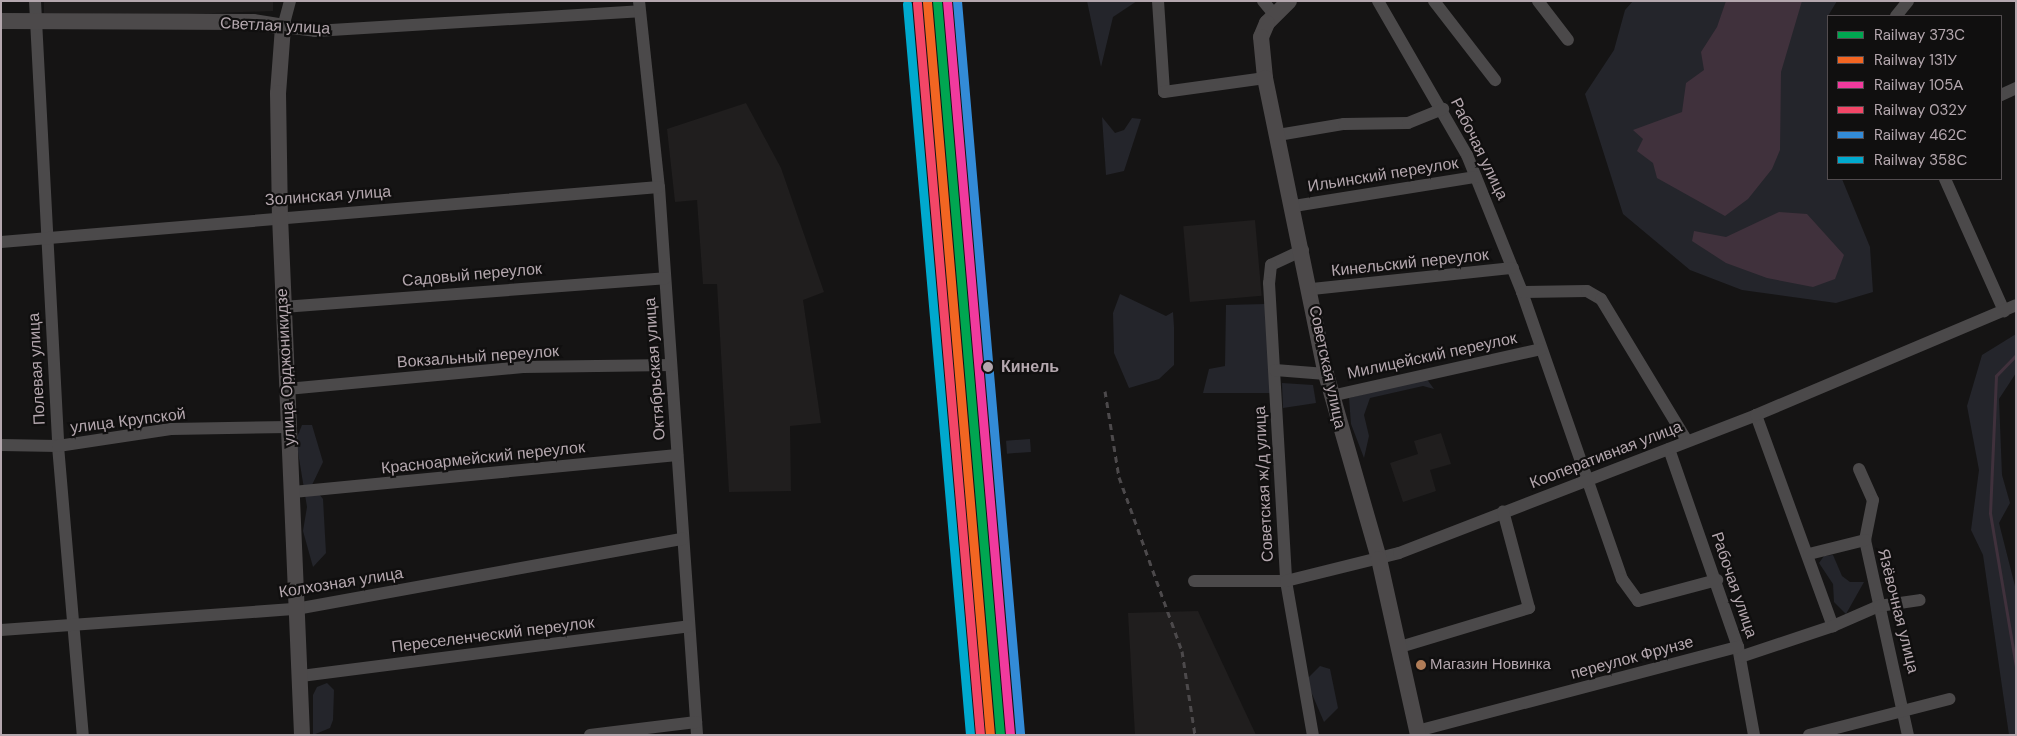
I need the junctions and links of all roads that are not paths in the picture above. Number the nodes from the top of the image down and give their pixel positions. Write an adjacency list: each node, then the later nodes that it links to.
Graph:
1 (35, 1): 14 (street, Полевая улица)
2 (290, 1): 15 (street, улица Орджоникидзе)
3 (1158, 1): 17 (street)
4 (1263, 1): 11 (street)
5 (1289, 1): 11 (main road, Советская улица)
6 (1378, 1): 21 (street, Рабочая улица)
7 (1434, 1): 18 (street)
8 (1538, 1): 16 (street)
9 (1908, 1): 12 (street)
10 (639, 6): 15 (street, Светлая улица); 25 (street, Октябрьская улица)
11 (1274, 14): 17 (main road, Советская улица)
12 (1897, 15)
13 (1, 21): 14 (main road, Светлая улица)
14 (34, 21): 15 (main road, Светлая улица); 28 (street, Полевая улица)
15 (282, 27): 27 (main road, улица Орджоникидзе)
16 (1568, 40)
17 (1265, 78): 22 (main road, Советская улица)
18 (1495, 80)
19 (2016, 88): 20 (street)
20 (2002, 95)
21 (1443, 108): 22 (street); 23 (street, Рабочая улица)
22 (1278, 135): 26 (main road, Советская улица)
23 (1476, 177): 26 (street, Ильинский переулок); 31 (street, Рабочая улица)
24 (1946, 180): 36 (street)
25 (659, 187): 27 (street, Золинская улица); 32 (street, Октябрьская улица)
26 (1294, 206): 30 (main road, Советская улица)
27 (280, 216): 28 (street, Золинская улица); 35 (main road, улица Орджоникидзе)
28 (47, 238): 29 (street, Золинская улица); 47 (street, Полевая улица)
29 (1, 242)
30 (1303, 250): 33 (main road, Советская улица); 39 (street, Советская ж/д улица)
31 (1513, 268): 33 (street, Кинельский переулок); 34 (street, Рабочая улица)
32 (665, 278): 35 (street, Садовый переулок); 38 (street, Октябрьская улица)
33 (1312, 289): 40 (main road, Советская улица)
34 (1522, 292): 37 (street, Рабочая улица); 45 (street)
35 (283, 308): 41 (main road, улица Орджоникидзе)
36 (2010, 308): 43 (street, Кооперативная улица)
37 (1541, 349): 42 (street, Милицейский переулок); 51 (street, Рабочая улица)
38 (671, 365): 41 (street, Вокзальный переулок); 49 (street, Октябрьская улица)
39 (1275, 370): 40 (street); 60 (street, Советская ж/д улица)
40 (1326, 374): 42 (main road, Советская улица)
41 (287, 390): 44 (main road, улица Орджоникидзе)
42 (1331, 396): 57 (main road, Советская улица)
43 (1756, 415): 45 (street, Кооперативная улица); 56 (street)
44 (289, 428): 47 (street, улица Крупской); 52 (main road, улица Орджоникидзе)
45 (1687, 441): 48 (street, Кооперативная улица)
46 (1, 445): 47 (street, улица Крупской)
47 (58, 446): 64 (street, Полевая улица)
48 (1669, 449): 51 (street, Кооперативная улица); 58 (street, Рабочая улица)
49 (677, 454): 52 (street, Красноармейский переулок); 54 (street, Октябрьская улица)
50 (1859, 468): 55 (street, Язёвочная улица)
51 (1586, 483): 53 (street, Кооперативная улица); 58 (street, Рабочая улица)
52 (293, 492): 63 (main road, улица Орджоникидзе)
53 (1503, 511): 57 (street, Кооперативная улица); 68 (street)
54 (683, 539): 63 (street, Колхозная улица); 65 (street, Октябрьская улица)
55 (1864, 540): 56 (street); 62 (street, Язёвочная улица)
56 (1809, 554): 66 (street)
57 (1379, 559): 60 (street, Кооперативная улица); 68 (main road, Советская улица)
58 (1717, 580): 69 (street, Рабочая улица)
59 (1194, 581): 60 (street, Кооперативная улица)
60 (1286, 581): 78 (street, Советская ж/д улица)
61 (1920, 600): 62 (street, переулок Фрунзе)
62 (1879, 606): 66 (street, переулок Фрунзе); 72 (street, Язёвочная улица)
63 (296, 609): 64 (street, Колхозная улица); 70 (main road, улица Орджоникидзе)
64 (76, 621): 67 (street, Колхозная улица); 75 (street, Полевая улица)
65 (689, 626): 70 (street, Переселенческий переулок); 73 (street, Октябрьская улица)
66 (1833, 626): 69 (street, переулок Фрунзе)
67 (1, 630)
68 (1400, 647): 74 (main road, Советская улица)
69 (1739, 652): 74 (street, переулок Фрунзе); 79 (street, Рабочая улица)
70 (301, 676): 76 (main road, улица Орджоникидзе)
71 (1949, 699): 72 (street)
72 (1904, 710): 80 (street); 81 (street, Язёвочная улица)
73 (696, 728): 77 (street)
74 (1418, 733)
75 (83, 735)
76 (302, 735)
77 (590, 735)
78 (1313, 735)
79 (1754, 735)
80 (1809, 735)
81 (1908, 735)

